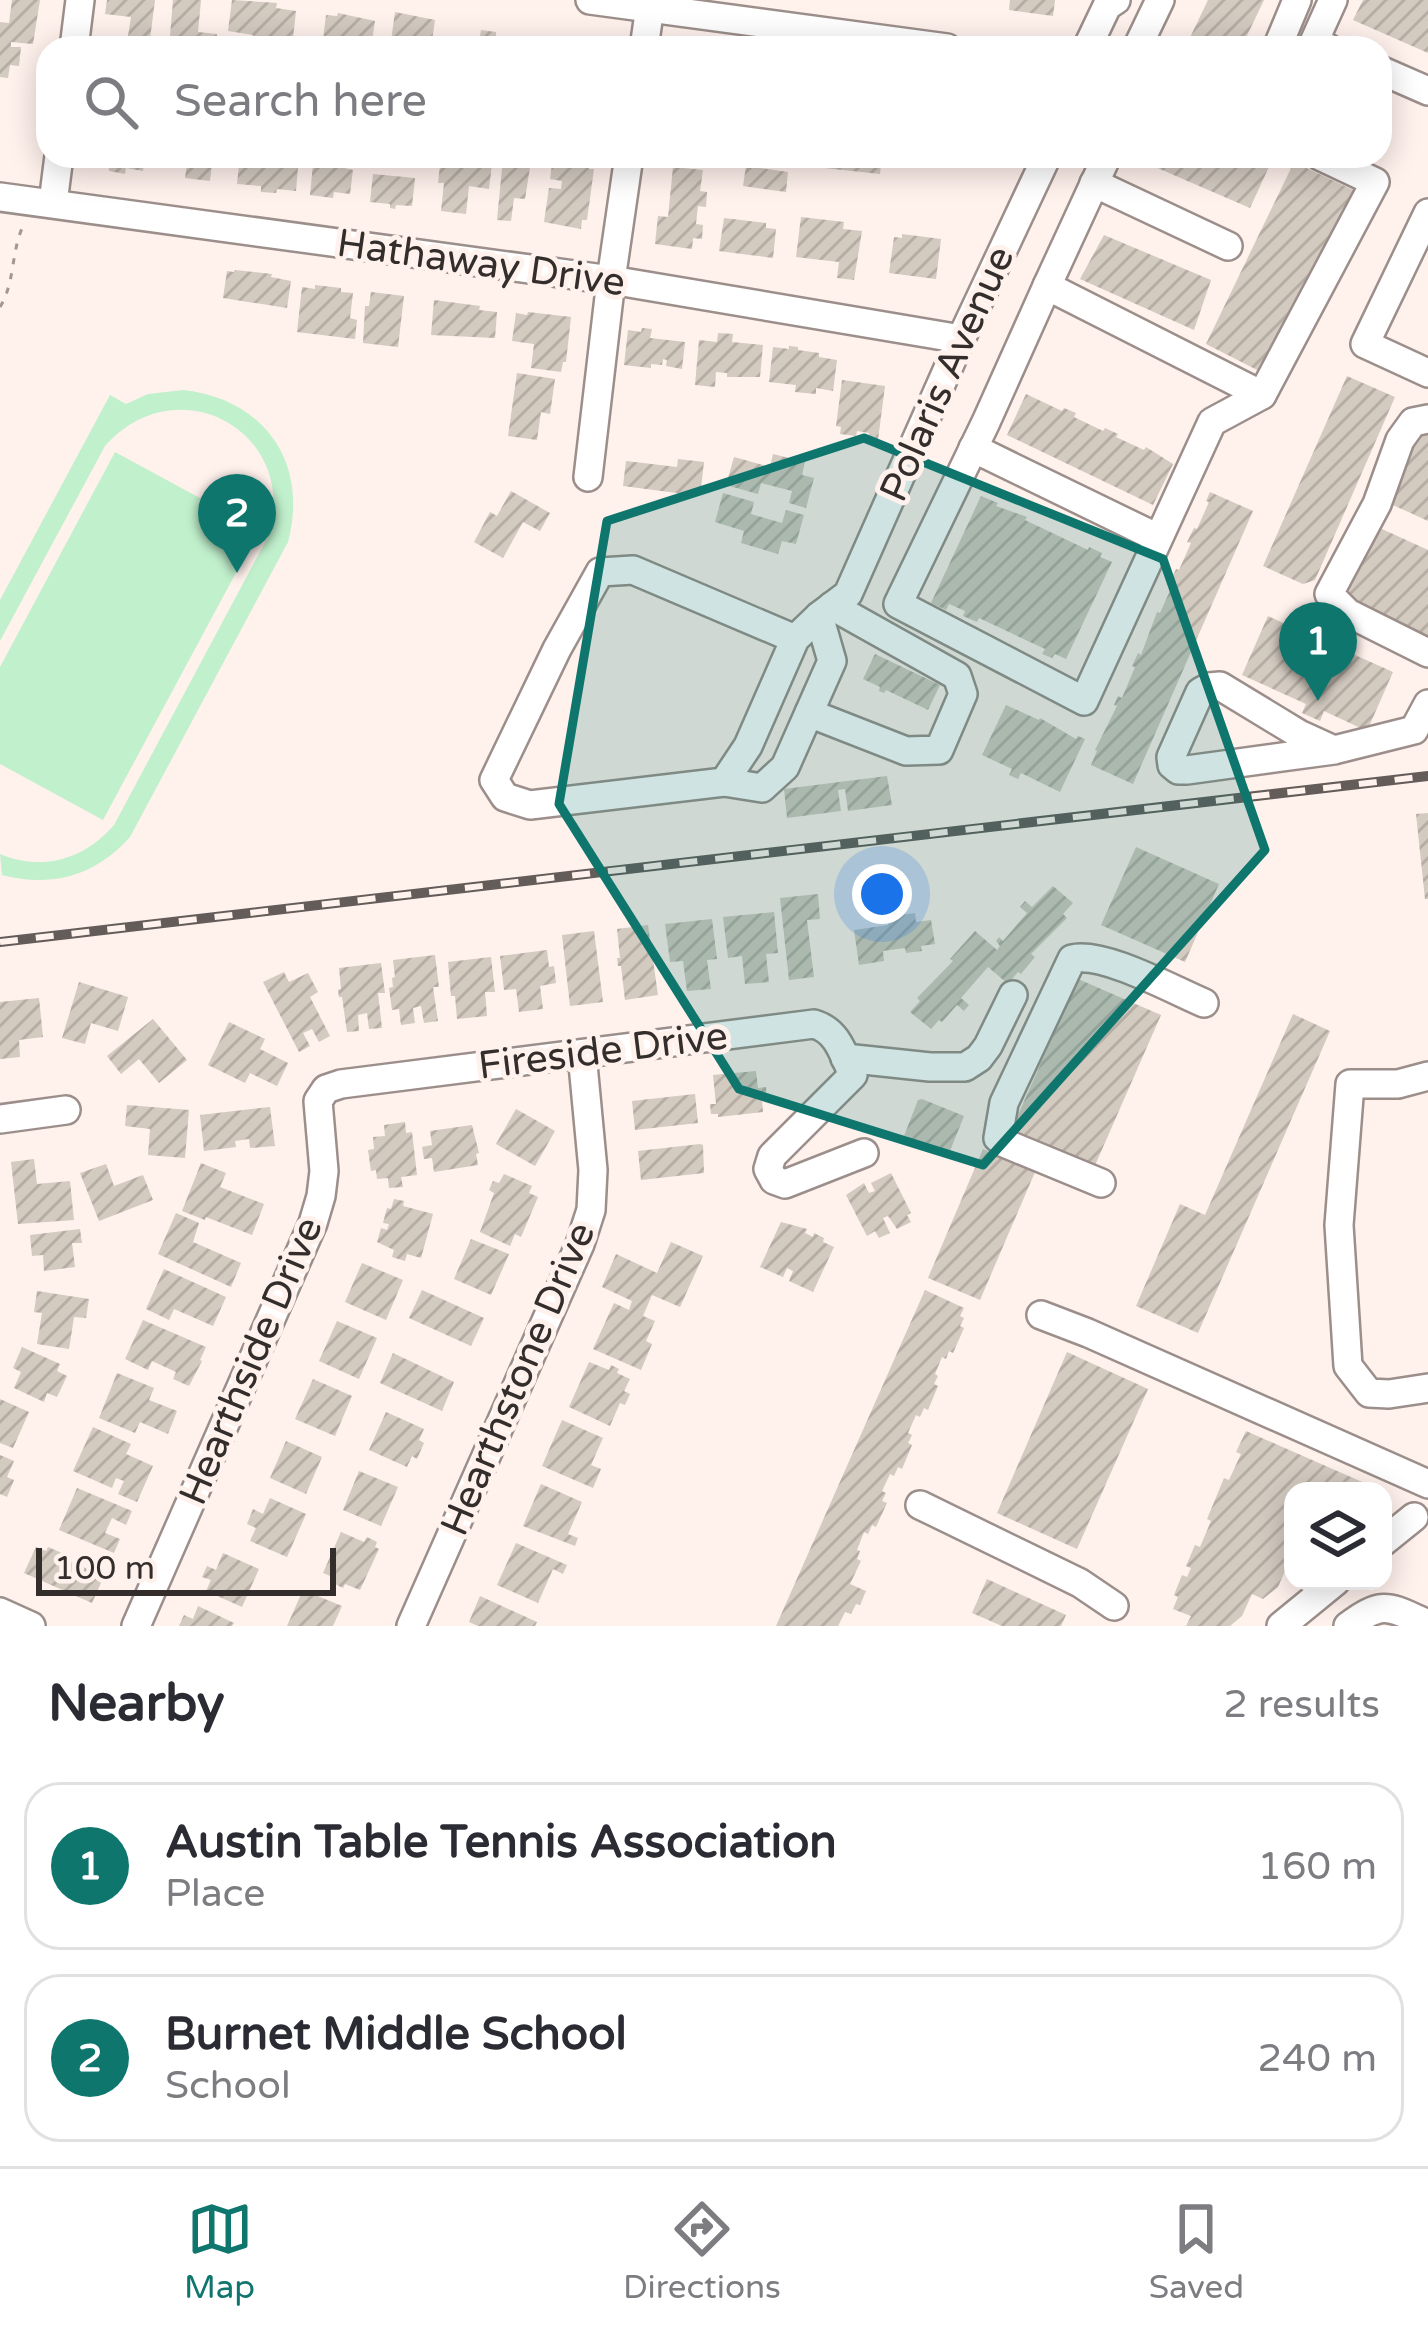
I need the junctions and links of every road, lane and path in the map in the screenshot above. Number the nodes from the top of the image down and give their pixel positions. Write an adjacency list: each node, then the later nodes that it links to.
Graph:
1 (80, 0): 8 (street)
2 (590, 0): 7 (street)
3 (1119, 0): 11 (street); 12 (street)
4 (1160, 0): 13 (street)
5 (1297, 0): 14 (street)
6 (1333, 0): 15 (street)
7 (651, 4): 9 (street); 10 (street)
8 (76, 36)
9 (646, 36)
10 (866, 36)
11 (1093, 36)
12 (1114, 36)
13 (1143, 36)
14 (1282, 36)
15 (1317, 36)
16 (1392, 75): 17 (street)
17 (1428, 91)
18 (57, 168): 23 (street)
19 (627, 168): 27 (street)
20 (1345, 168): 32 (street)
21 (1065, 181): 26 (street); 28 (street); 30 (street, Polaris Avenue)
22 (0, 197): 23 (street, Hathaway Drive)
23 (53, 203): 27 (street, Hathaway Drive)
24 (1428, 213): 31 (street)
25 (23, 224): 29 (path)
26 (1228, 246)
27 (611, 280): 30 (street, Hathaway Drive); 35 (street)
28 (1047, 286): 32 (street); 34 (street)
29 (0, 308)
30 (961, 339): 37 (street, Polaris Avenue)
31 (1428, 373)
32 (1262, 395): 36 (street)
33 (1428, 419): 40 (street)
34 (973, 448): 36 (street); 38 (street)
35 (588, 477)
36 (1158, 538): 38 (street)
37 (838, 600): 38 (street); 39 (street); 42 (street); 42 (street)
38 (898, 604)
39 (795, 639): 44 (street); 44 (street)
40 (1428, 653)
41 (1428, 704): 43 (street)
42 (809, 713): 44 (street)
43 (1334, 750): 43 (street)
44 (724, 782)
45 (1013, 995): 48 (street)
46 (1204, 1004): 54 (street)
47 (582, 1054): 48 (street, Fireside Drive); 50 (street, Fireside Drive); 67 (street, Hearthstone Drive)
48 (849, 1066): 53 (street)
49 (1428, 1076): 56 (street)
50 (326, 1089): 66 (street, Hearthside Drive)
51 (66, 1110): 52 (street)
52 (0, 1119)
53 (864, 1153)
54 (1101, 1183)
55 (1041, 1315): 57 (street)
56 (1428, 1388)
57 (1428, 1484)
58 (920, 1505): 62 (street)
59 (1414, 1517): 60 (street)
60 (1392, 1535)
61 (1325, 1590): 68 (street)
62 (1114, 1606)
63 (0, 1612): 65 (street)
64 (1428, 1624): 69 (street)
65 (31, 1626)
66 (136, 1626)
67 (411, 1626)
68 (1281, 1626)
69 (1348, 1626)

